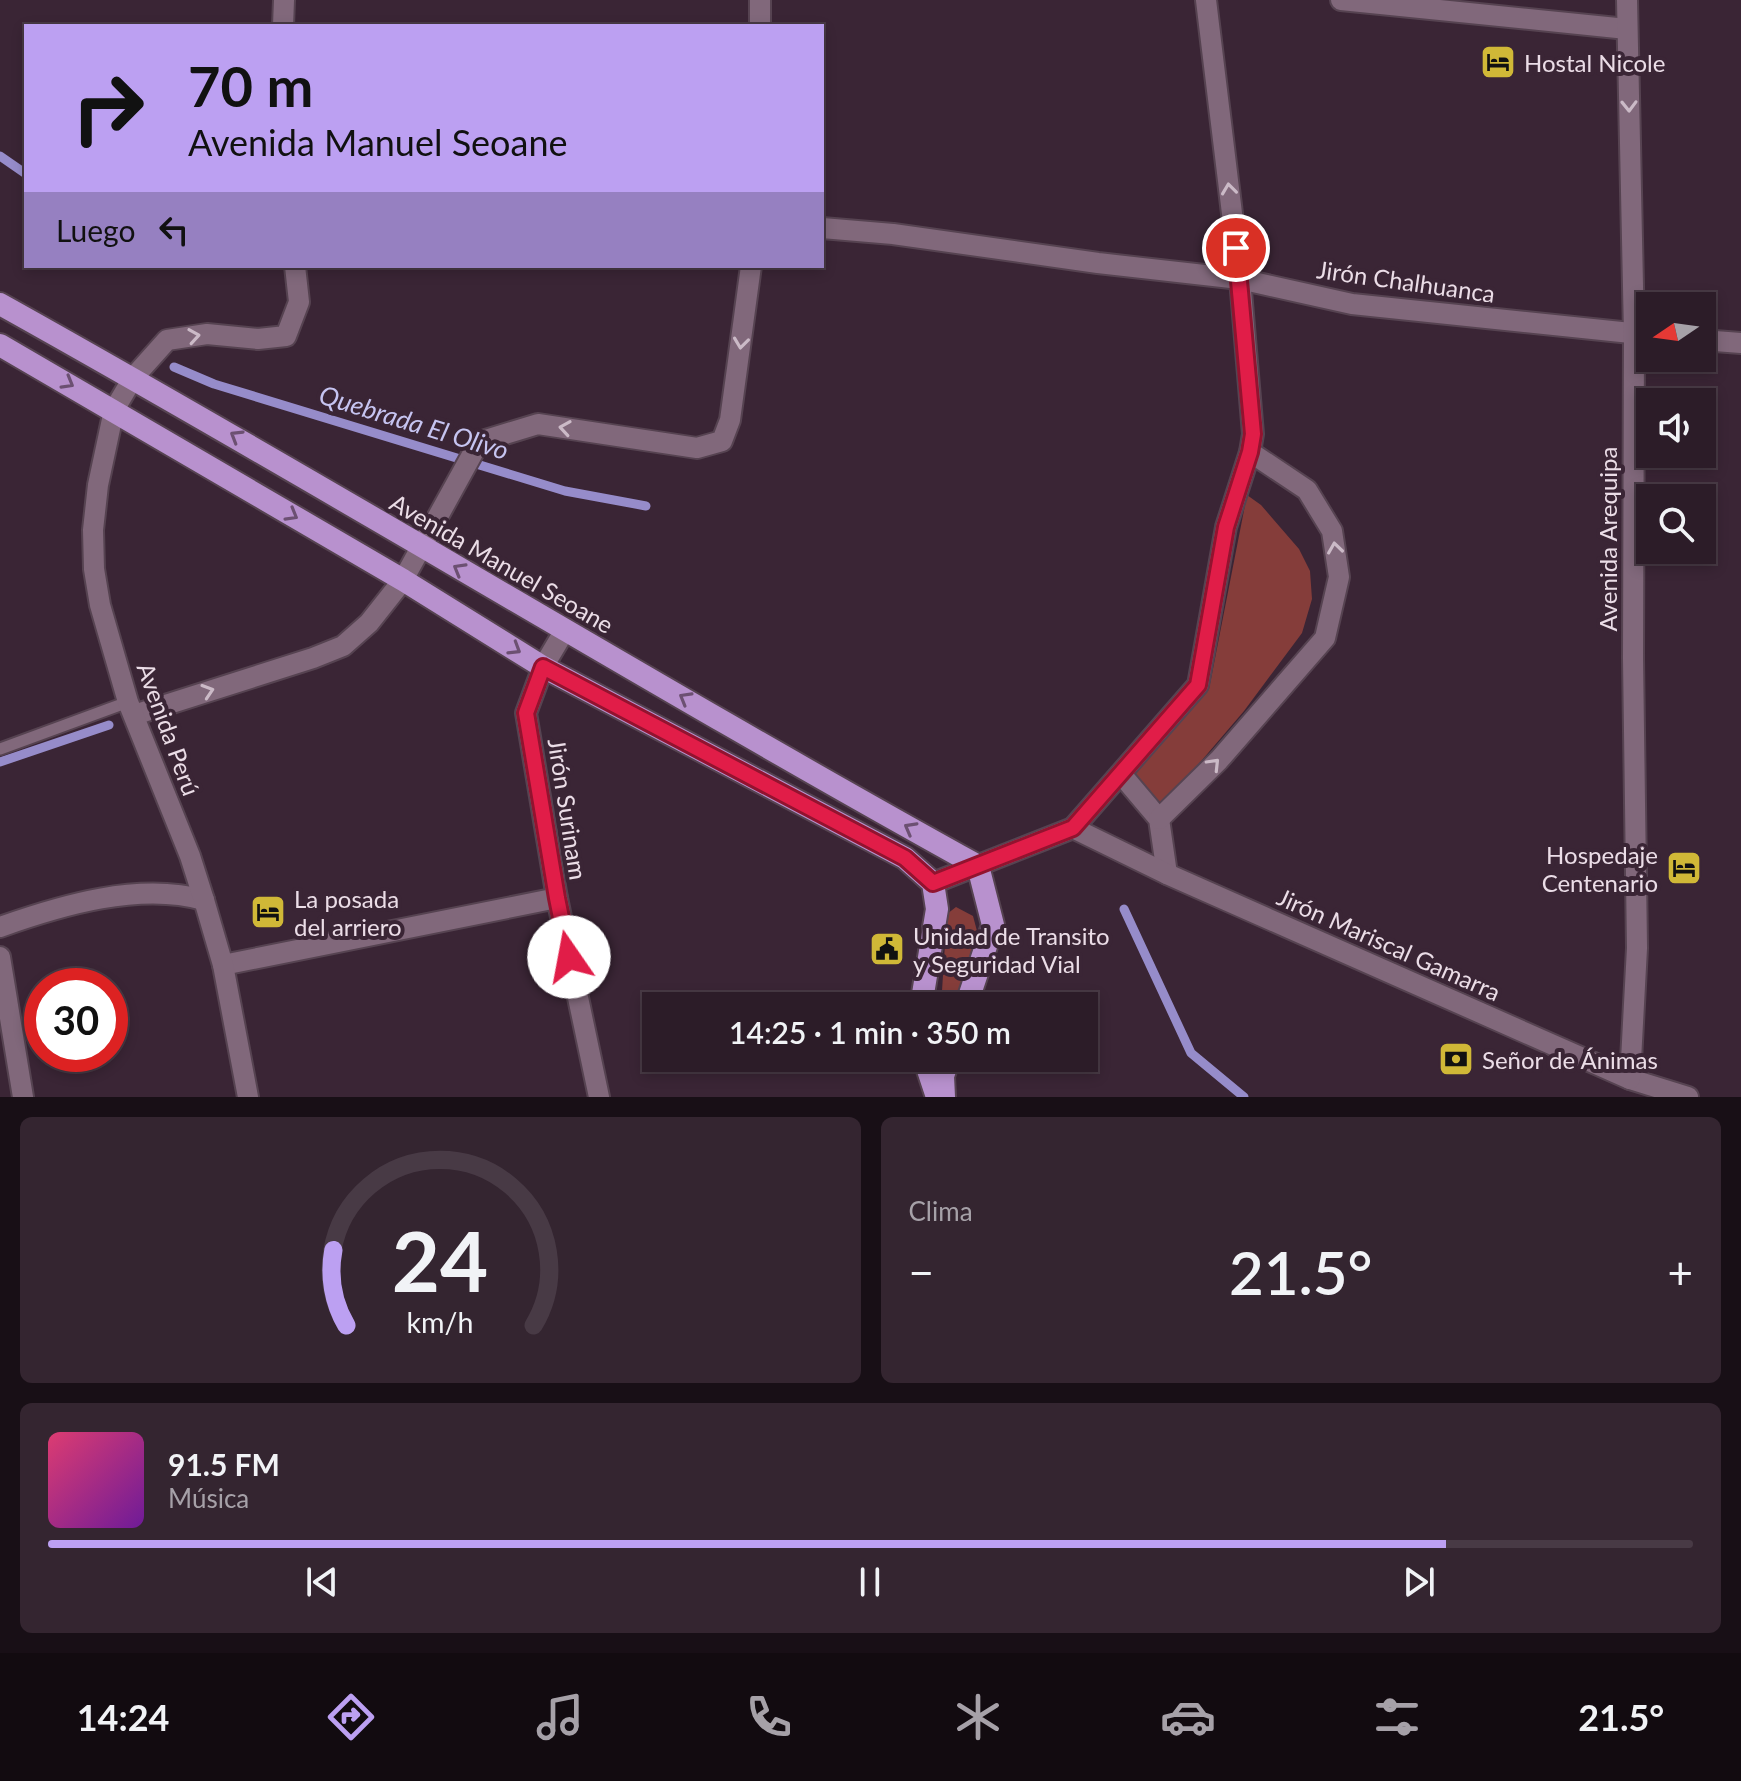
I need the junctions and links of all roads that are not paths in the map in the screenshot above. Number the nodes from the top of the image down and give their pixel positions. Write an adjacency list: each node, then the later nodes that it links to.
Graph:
1 (284, 0): 6 (street)
2 (760, 0): 7 (street)
3 (1206, 0): 12 (street, one-way to 3)
4 (1341, 0): 8 (street)
5 (1627, 0): 8 (street, Avenida Arequipa)
6 (283, 24)
7 (760, 24)
8 (1627, 29): 13 (street, Avenida Arequipa, one-way to 13)
9 (824, 228): 12 (street, Jirón Chalhuanca)
10 (295, 268): 20 (street, Avenida Perú, one-way to 10)
11 (751, 268): 23 (street, one-way to 23)
12 (1240, 279): 15 (street, Jirón Chalhuanca); 22 (street)
13 (1640, 292)
14 (0, 304): 20 (highway, Avenida Manuel Seoane)
15 (1636, 334)
16 (1716, 341): 17 (street)
17 (1741, 343)
18 (0, 345): 21 (highway, one-way to 21)
19 (1641, 372): 44 (street, Avenida Arequipa)
20 (133, 378): 21 (street, Avenida Perú); 23 (highway, Avenida Manuel Seoane, one-way to 20)
21 (114, 410): 24 (highway, one-way to 24); 27 (street, Avenida Perú)
22 (1250, 452): 29 (street); 30 (street, one-way to 22)
23 (423, 547): 24 (street); 25 (highway, Avenida Manuel Seoane, one-way to 23)
24 (403, 580): 26 (highway, one-way to 26); 27 (street, one-way to 24)
25 (565, 630): 26 (street, Jirón Surinam); 32 (highway, Avenida Manuel Seoane, one-way to 25)
26 (543, 667): 34 (highway); 35 (street, Jirón Surinam)
27 (131, 708): 28 (lane); 36 (street, Avenida Perú)
28 (0, 749)
29 (1121, 774): 30 (street); 31 (street)
30 (1159, 819): 33 (street)
31 (1073, 828): 32 (street); 33 (street, Jirón Mariscal Gamarra)
32 (978, 866): 34 (street); 41 (highway)
33 (1167, 874): 44 (street, Jirón Mariscal Gamarra)
34 (933, 883): 40 (highway)
35 (557, 898): 39 (street); 47 (street, Jirón Surinam)
36 (204, 900): 37 (street); 39 (street, Avenida Perú)
37 (0, 927)
38 (0, 957): 45 (street)
39 (223, 965): 46 (street, Avenida Perú)
40 (923, 992)
41 (971, 992)
42 (929, 1072): 48 (highway)
43 (944, 1072): 49 (highway)
44 (1630, 1079): 50 (street, Jirón Mariscal Gamarra)
45 (23, 1097)
46 (248, 1097)
47 (599, 1097)
48 (937, 1097)
49 (944, 1097)
50 (1688, 1097)

